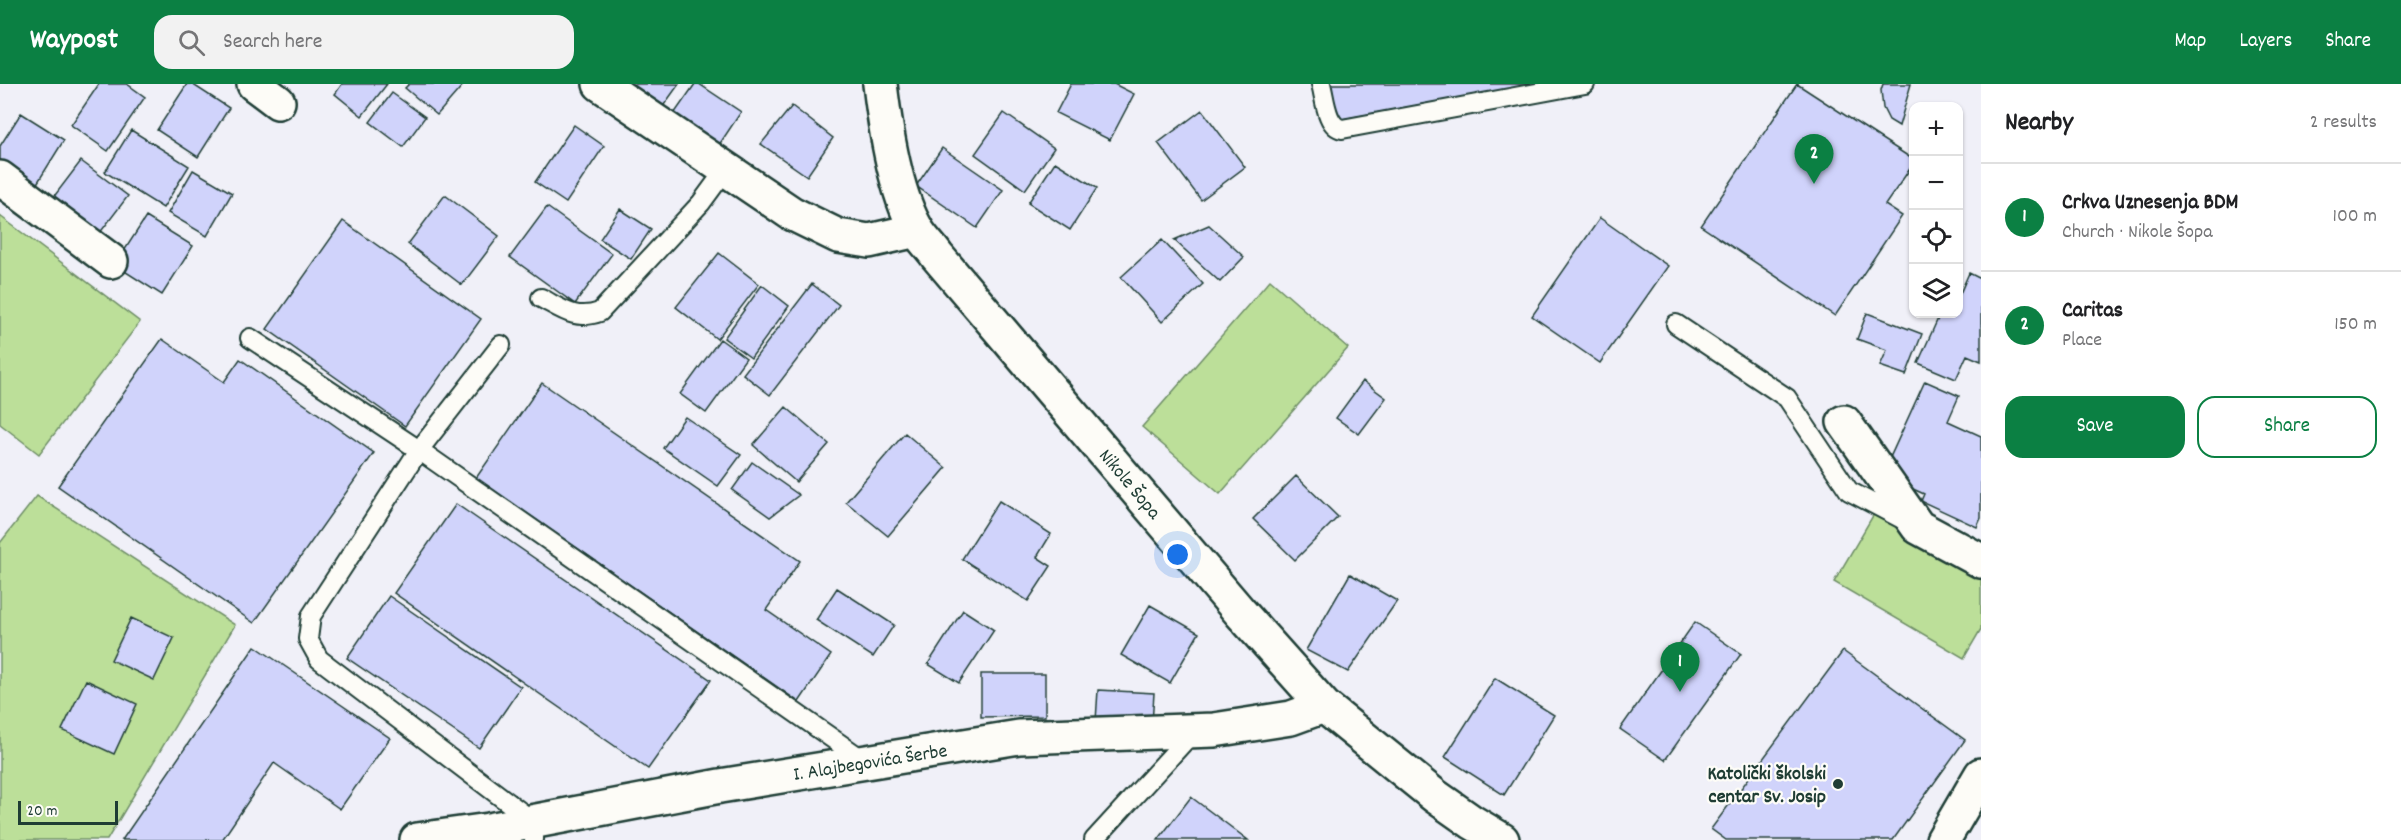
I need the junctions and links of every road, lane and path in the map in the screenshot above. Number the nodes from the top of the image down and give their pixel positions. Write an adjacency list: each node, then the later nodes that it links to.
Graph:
1 (600, 84): 5 (street)
2 (880, 84): 7 (street, Nikole Šopa)
3 (1321, 84): 4 (lane)
4 (1585, 84)
5 (726, 169): 7 (street); 9 (lane)
6 (0, 178): 8 (street)
7 (917, 230): 17 (street, Nikole Šopa)
8 (111, 261)
9 (541, 298)
10 (1676, 324): 15 (lane)
11 (250, 338): 14 (lane)
12 (501, 345): 14 (lane)
13 (1844, 422): 15 (street)
14 (419, 450): 19 (lane); 21 (lane)
15 (1918, 527): 16 (street)
16 (1981, 561)
17 (1324, 706): 18 (street, I. Alajbegovića Šerbe); 22 (street, Nikole Šopa)
18 (1194, 731): 19 (street, I. Alajbegovića Šerbe); 24 (lane)
19 (866, 762): 21 (street, I. Alajbegovića Šerbe)
20 (1981, 775): 26 (street)
21 (534, 831): 23 (street, I. Alajbegovića Šerbe)
22 (1465, 831): 25 (street, Nikole Šopa)
23 (422, 840)
24 (1094, 840)
25 (1502, 840)
26 (1943, 840)

